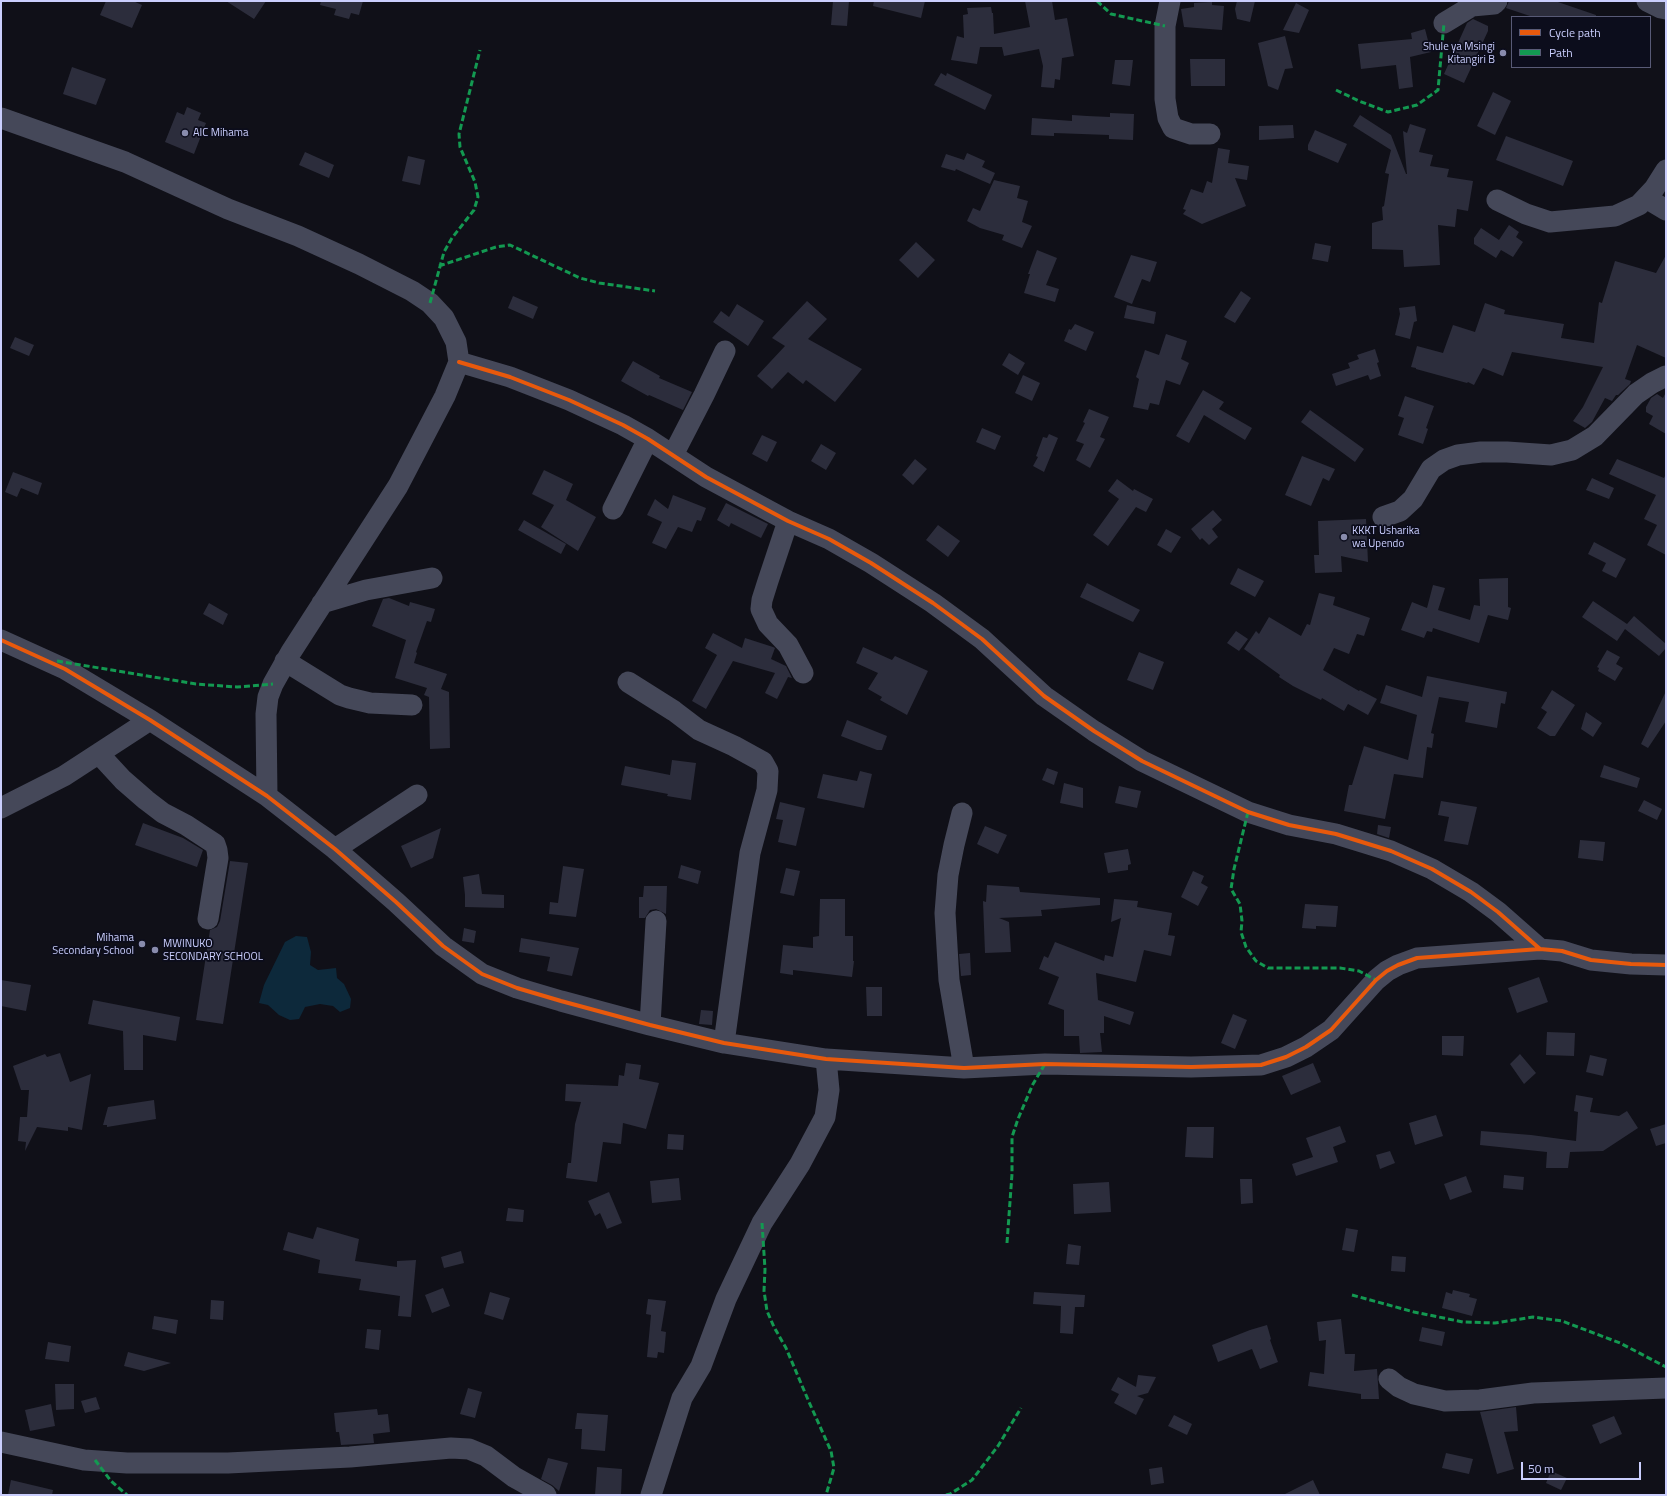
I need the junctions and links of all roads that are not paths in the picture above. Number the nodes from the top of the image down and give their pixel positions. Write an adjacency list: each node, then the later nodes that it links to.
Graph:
1 (1170, 1): 7 (street)
2 (1497, 1): 5 (street)
3 (1647, 1): 4 (street)
4 (1666, 9)
5 (1444, 23)
6 (4, 116): 13 (street)
7 (1210, 134)
8 (1666, 170): 9 (street)
9 (1646, 198): 10 (street); 11 (street)
10 (1497, 200)
11 (1666, 210)
12 (725, 351): 16 (street)
13 (460, 362): 15 (street); 21 (street)
14 (1666, 376): 18 (street)
15 (648, 439): 16 (street); 17 (street)
16 (673, 455): 19 (street)
17 (613, 509)
18 (1383, 517)
19 (788, 521): 24 (street); 36 (street)
20 (432, 578): 21 (street)
21 (322, 603): 23 (street)
22 (1, 640): 27 (street)
23 (285, 661): 26 (street); 30 (street)
24 (803, 673)
25 (628, 682): 39 (street)
26 (412, 705)
27 (150, 720): 28 (street); 30 (street)
28 (99, 754): 31 (street); 34 (street)
29 (417, 795): 33 (street)
30 (267, 796): 33 (street)
31 (1, 808)
32 (962, 813): 41 (street)
33 (335, 849): 38 (street)
34 (208, 919)
35 (656, 921): 38 (street)
36 (1540, 948): 37 (street); 41 (street)
37 (1666, 965)
38 (650, 1025): 39 (street)
39 (724, 1044): 40 (street)
40 (826, 1059): 41 (street); 46 (street)
41 (964, 1068)
42 (1388, 1379): 43 (street)
43 (1666, 1388)
44 (1, 1442): 45 (street)
45 (546, 1495)
46 (650, 1495)

